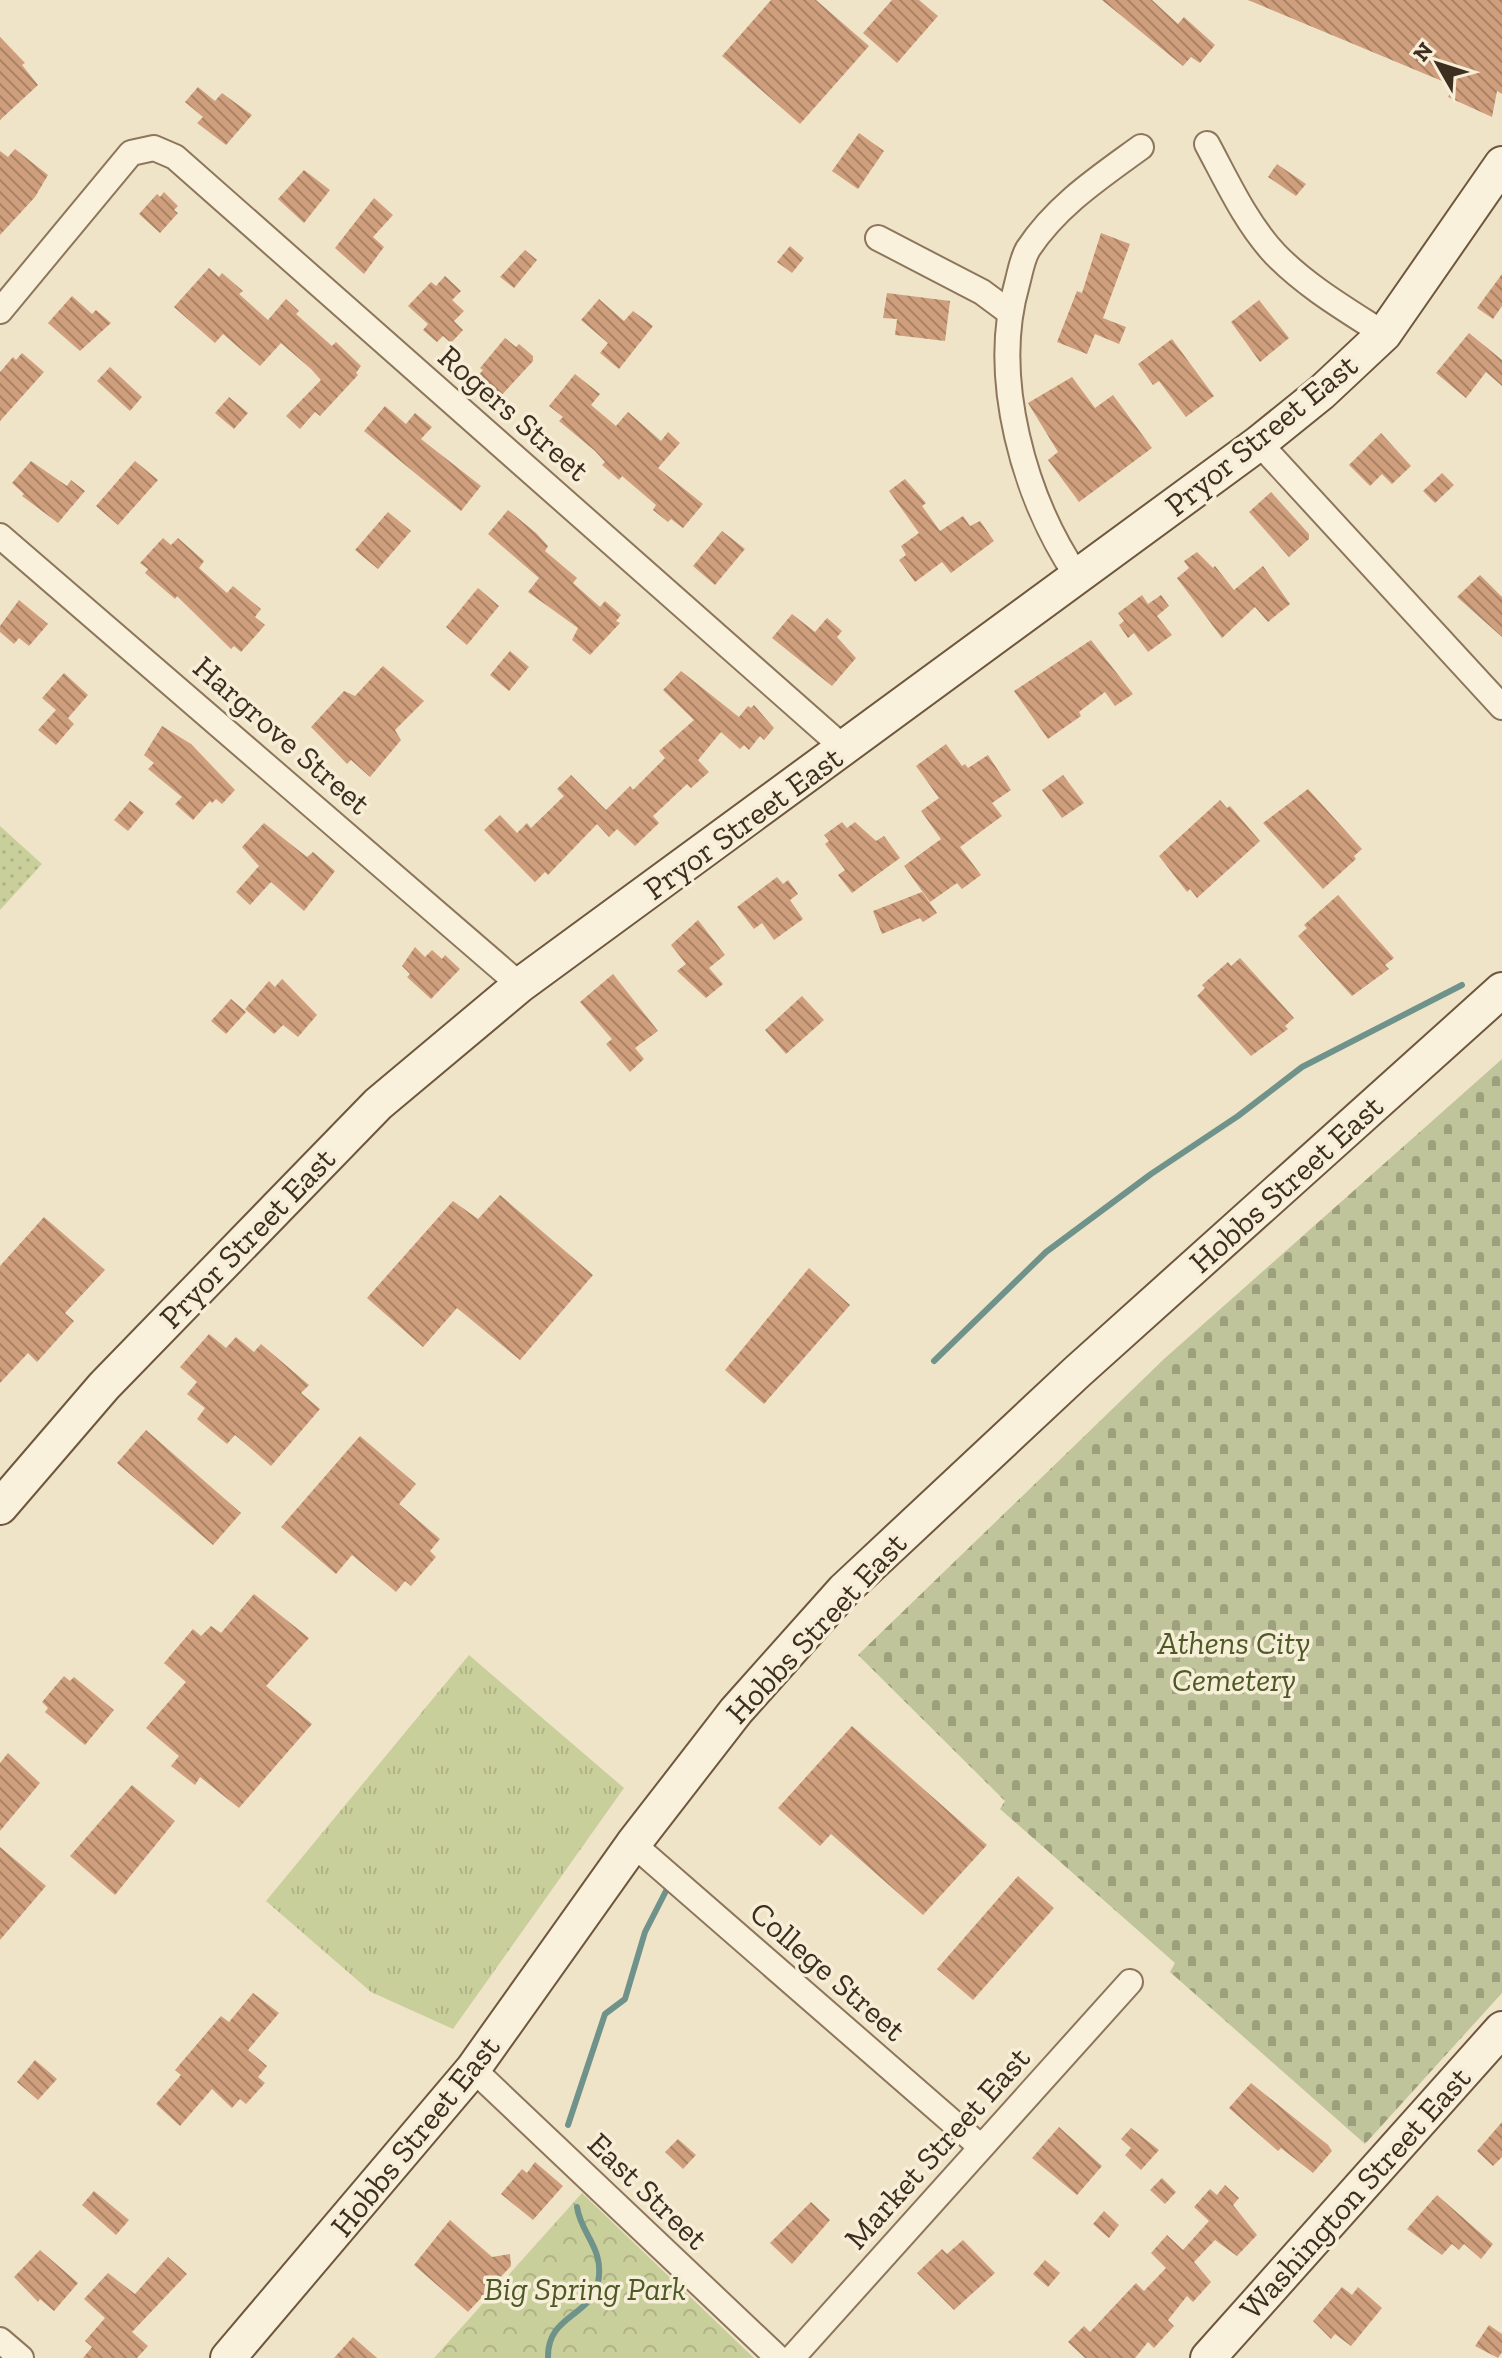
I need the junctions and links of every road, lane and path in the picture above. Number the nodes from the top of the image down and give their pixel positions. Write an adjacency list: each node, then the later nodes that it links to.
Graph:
1 (1207, 144): 7 (street)
2 (1141, 147): 6 (street)
3 (1502, 164): 7 (street, Pryor Street East)
4 (878, 238): 6 (street)
5 (0, 311): 12 (street, Rogers Street)
6 (1009, 312): 10 (street)
7 (1384, 334): 8 (street, Pryor Street East)
8 (1259, 443): 10 (street, Pryor Street East); 11 (street)
9 (0, 536): 13 (street, Hargrove Street)
10 (1077, 576): 12 (street, Pryor Street East)
11 (1502, 707)
12 (845, 749): 13 (street, Pryor Street East)
13 (520, 985): 15 (street, Pryor Street East)
14 (1502, 990): 16 (street, Hobbs Street East)
15 (0, 1507)
16 (633, 1844): 19 (street, Hobbs Street East); 20 (street, College Street)
17 (1130, 1982): 20 (street, Market Street East)
18 (1502, 2029): 26 (street, Washington Street East)
19 (473, 2069): 23 (street, Hobbs Street East); 24 (street, East Street)
20 (981, 2147): 25 (street, Market Street East)
21 (0, 2340): 22 (street)
22 (21, 2358)
23 (228, 2358)
24 (778, 2358)
25 (792, 2358)
26 (1208, 2358)

